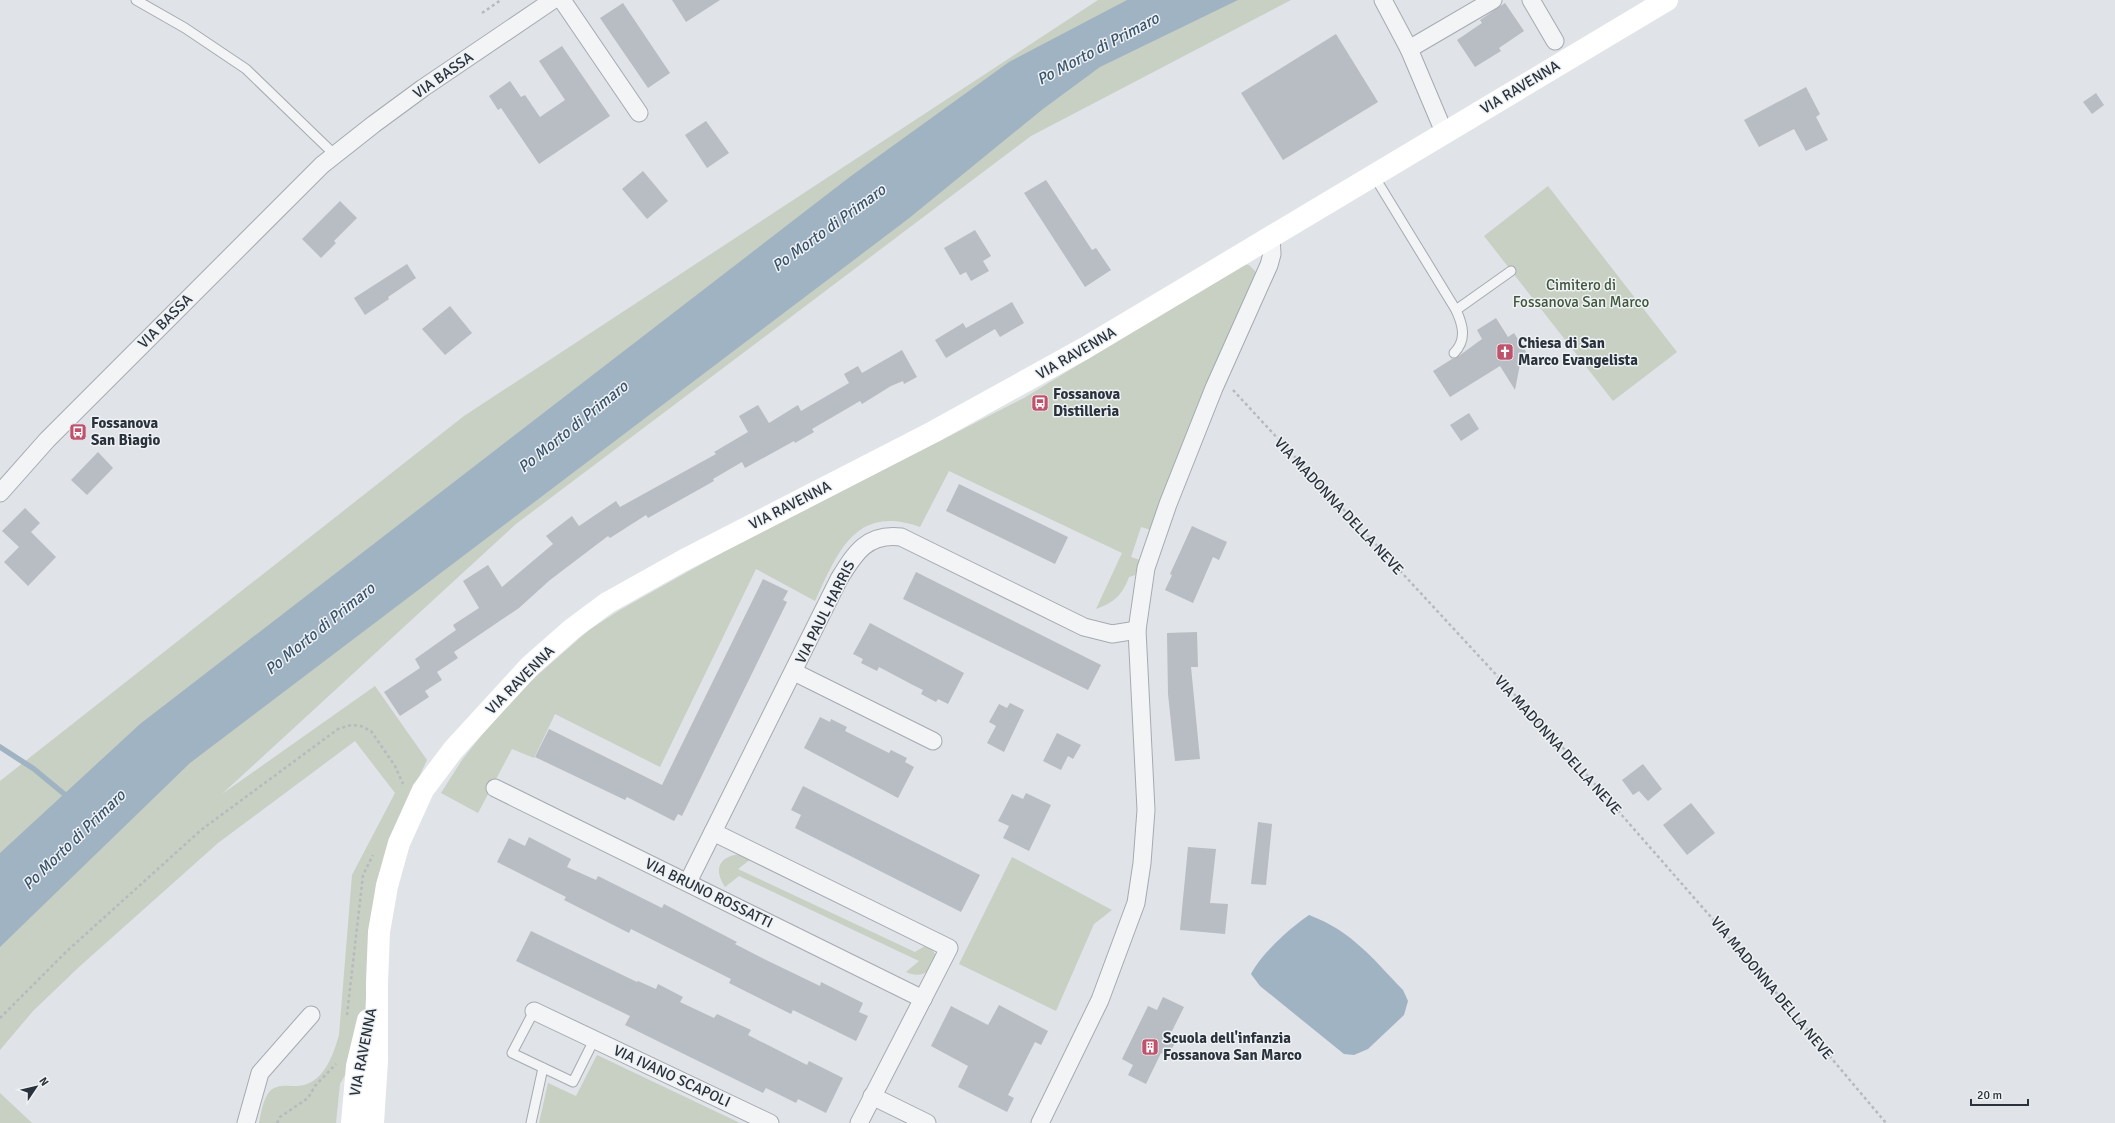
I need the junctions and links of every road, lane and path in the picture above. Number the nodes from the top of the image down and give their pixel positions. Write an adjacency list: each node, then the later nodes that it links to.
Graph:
1 (136, 0): 14 (lane)
2 (502, 0): 9 (path)
3 (553, 0): 14 (street, VIA BASSA)
4 (562, 0): 12 (street)
5 (1383, 0): 11 (street)
6 (1493, 0): 11 (street)
7 (1531, 0): 10 (street)
8 (1667, 0): 13 (main road, VIA RAVENNA)
9 (482, 13)
10 (1555, 41)
11 (1409, 49): 13 (street)
12 (639, 113)
13 (1444, 132): 15 (main road, VIA RAVENNA)
14 (335, 154): 21 (street, VIA BASSA)
15 (1373, 174): 16 (main road, VIA RAVENNA); 18 (lane)
16 (1271, 236): 20 (street); 26 (main road, VIA RAVENNA)
17 (1511, 271): 18 (lane)
18 (1456, 310): 19 (lane)
19 (1454, 352)
20 (1220, 376): 22 (street); 50 (path, VIA MADONNA DELLA NEVE)
21 (0, 493)
22 (1137, 630): 23 (street, VIA PAUL HARRIS); 49 (street)
23 (794, 672): 24 (street); 27 (street, VIA PAUL HARRIS)
24 (933, 741)
25 (495, 788): 29 (street, VIA BRUNO ROSSATTI)
26 (423, 790): 30 (main road, VIA RAVENNA); 35 (path)
27 (713, 832): 29 (street, VIA PAUL HARRIS); 31 (street)
28 (376, 848): 34 (path)
29 (688, 882): 31 (street, VIA BRUNO ROSSATTI)
30 (377, 982): 37 (main road, VIA RAVENNA); 44 (main road, VIA RAVENNA)
31 (923, 999): 39 (street)
32 (534, 1011): 36 (street, VIA IVANO SCAPOLI); 38 (lane, VIA IVANO SCAPOLI)
33 (311, 1015): 40 (street)
34 (346, 1017)
35 (0, 1018)
36 (594, 1040): 38 (lane, VIA IVANO SCAPOLI); 46 (street, VIA IVANO SCAPOLI)
37 (347, 1063): 41 (path); 42 (street); 43 (main road, VIA RAVENNA)
38 (543, 1068): 45 (lane)
39 (872, 1096): 47 (street); 48 (street)
40 (246, 1123)
41 (277, 1123)
42 (343, 1123)
43 (352, 1123)
44 (373, 1123)
45 (531, 1123)
46 (770, 1123)
47 (860, 1123)
48 (927, 1123)
49 (1040, 1123)
50 (1886, 1123)

